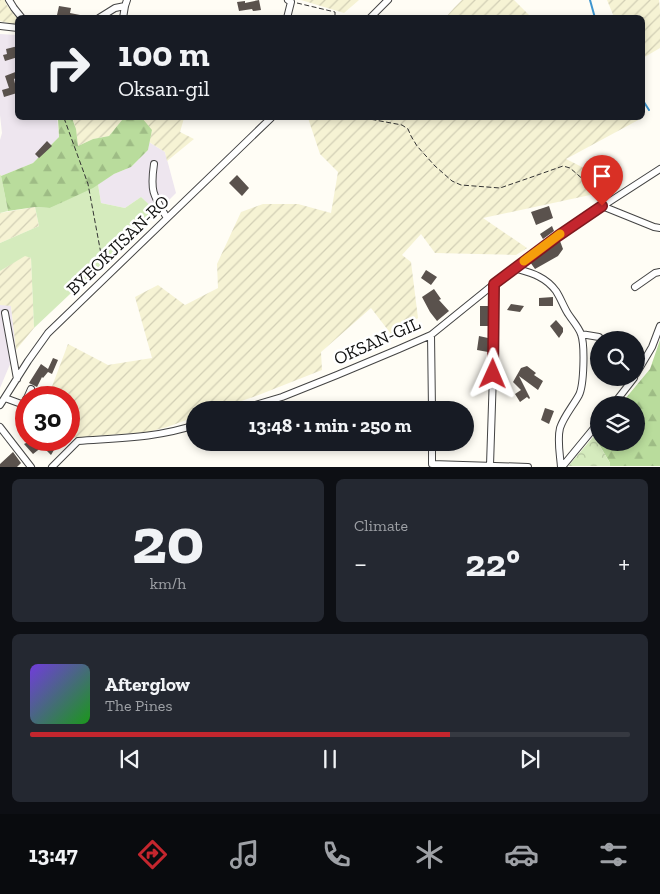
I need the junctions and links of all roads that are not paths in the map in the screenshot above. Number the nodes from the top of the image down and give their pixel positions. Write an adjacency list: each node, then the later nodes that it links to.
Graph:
1 (9, 0): 5 (street)
2 (388, 0): 8 (street)
3 (290, 1): 7 (street)
4 (126, 3): 6 (street)
5 (20, 15)
6 (104, 15)
7 (288, 15)
8 (373, 15)
9 (0, 26): 10 (street)
10 (15, 28)
11 (269, 120): 15 (street, BYEOKJISAN-RO)
12 (154, 164): 15 (street)
13 (660, 169): 14 (street, OKSAN-GIL)
14 (602, 206): 16 (street); 17 (street, OKSAN-GIL)
15 (167, 218): 27 (street, BYEOKJISAN-RO)
16 (660, 228)
17 (514, 268): 19 (street, OKSAN-GIL); 24 (street)
18 (660, 272): 20 (street)
19 (494, 284): 23 (street, OKSAN-GIL); 39 (street)
20 (634, 287)
21 (5, 313): 27 (street)
22 (660, 326): 26 (street)
23 (431, 334): 31 (street, OKSAN-GIL); 32 (street)
24 (581, 334): 25 (street); 43 (street)
25 (590, 335)
26 (645, 359)
27 (17, 379): 30 (street, BYEOKJISAN-RO)
28 (628, 386): 29 (street)
29 (620, 396)
30 (5, 398): 33 (street); 34 (street, BYEOKJISAN-RO)
31 (269, 401)
32 (432, 401)
33 (15, 402)
34 (0, 405)
35 (0, 427): 40 (street)
36 (186, 428): 41 (street)
37 (590, 432): 43 (street)
38 (432, 451): 39 (street)
39 (490, 465): 42 (street)
40 (31, 466)
41 (52, 466)
42 (528, 466)
43 (561, 466)

